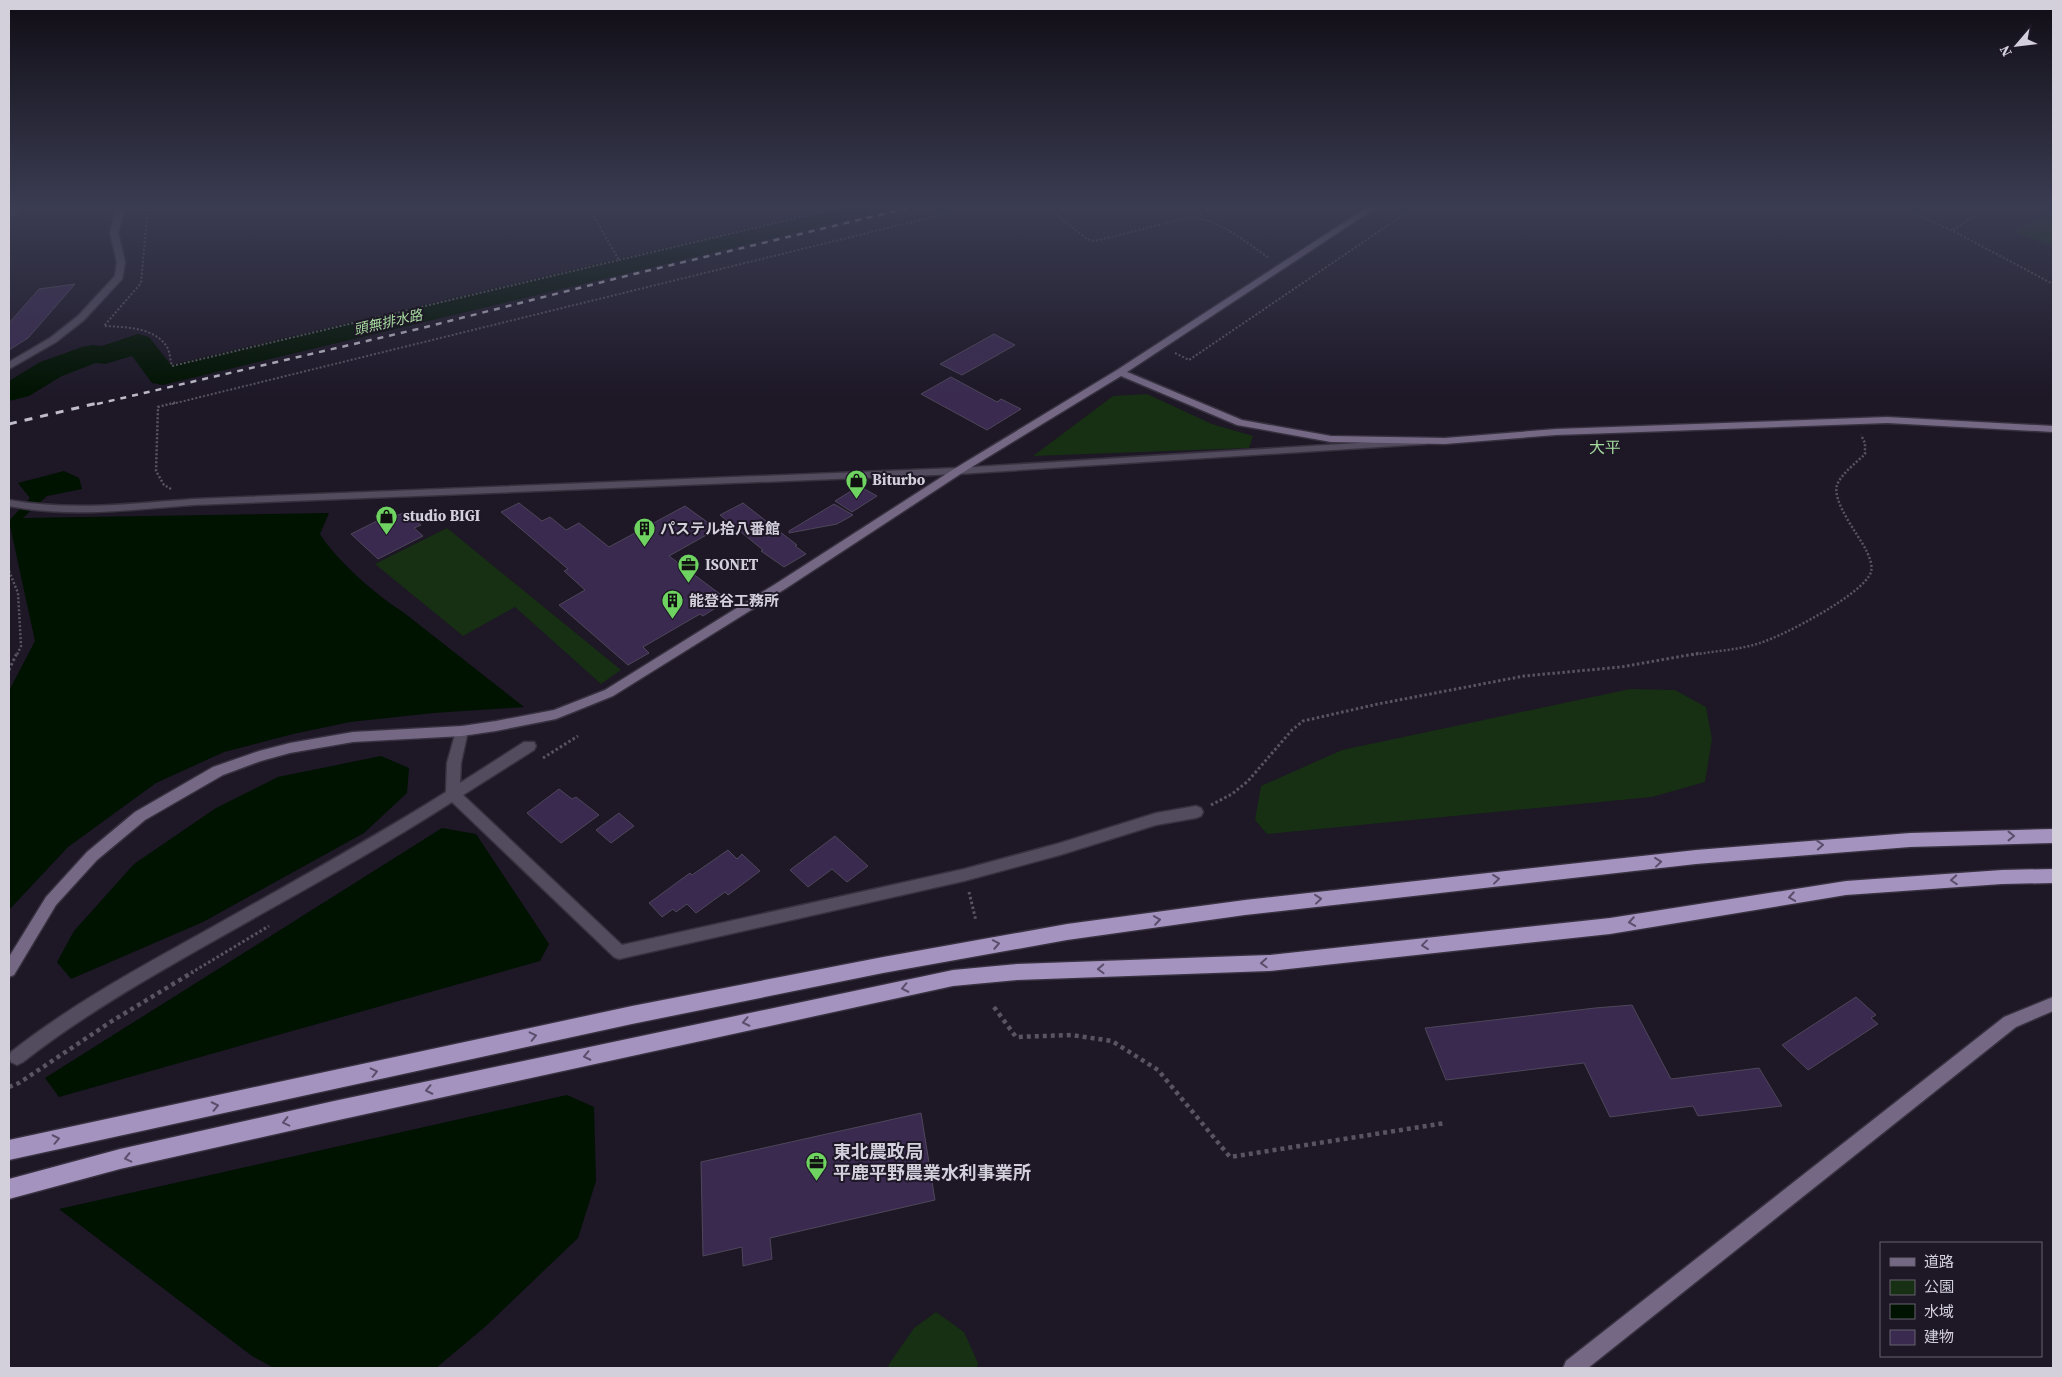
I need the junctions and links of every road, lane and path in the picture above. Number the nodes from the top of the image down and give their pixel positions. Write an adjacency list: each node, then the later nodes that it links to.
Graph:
1 (120, 269): 10 (street)
2 (142, 269): 3 (path)
3 (580, 269)
4 (719, 269): 16 (path)
5 (1275, 269): 9 (street)
6 (1323, 269): 9 (path)
7 (2025, 269): 8 (path)
8 (2053, 284)
9 (1158, 346): 11 (street)
10 (9, 366)
11 (1120, 372): 14 (street); 15 (street)
12 (1855, 421): 13 (street); 14 (street); 23 (path)
13 (2053, 429)
14 (1445, 441): 15 (street)
15 (958, 471): 16 (street); 20 (street)
16 (193, 502): 17 (street)
17 (9, 503)
18 (9, 571): 19 (path)
19 (9, 670)
20 (462, 731): 22 (street); 28 (street)
21 (530, 746): 22 (street)
22 (453, 794): 25 (street); 31 (street)
23 (1196, 812): 25 (street)
24 (2053, 836): 33 (highway, one-way to 24)
25 (964, 875): 27 (path)
26 (2053, 876): 34 (highway, one-way to 34)
27 (976, 921)
28 (9, 970)
29 (2053, 1004): 35 (street)
30 (994, 1007): 32 (path)
31 (17, 1057)
32 (1445, 1123)
33 (9, 1150)
34 (9, 1189)
35 (1573, 1368)

